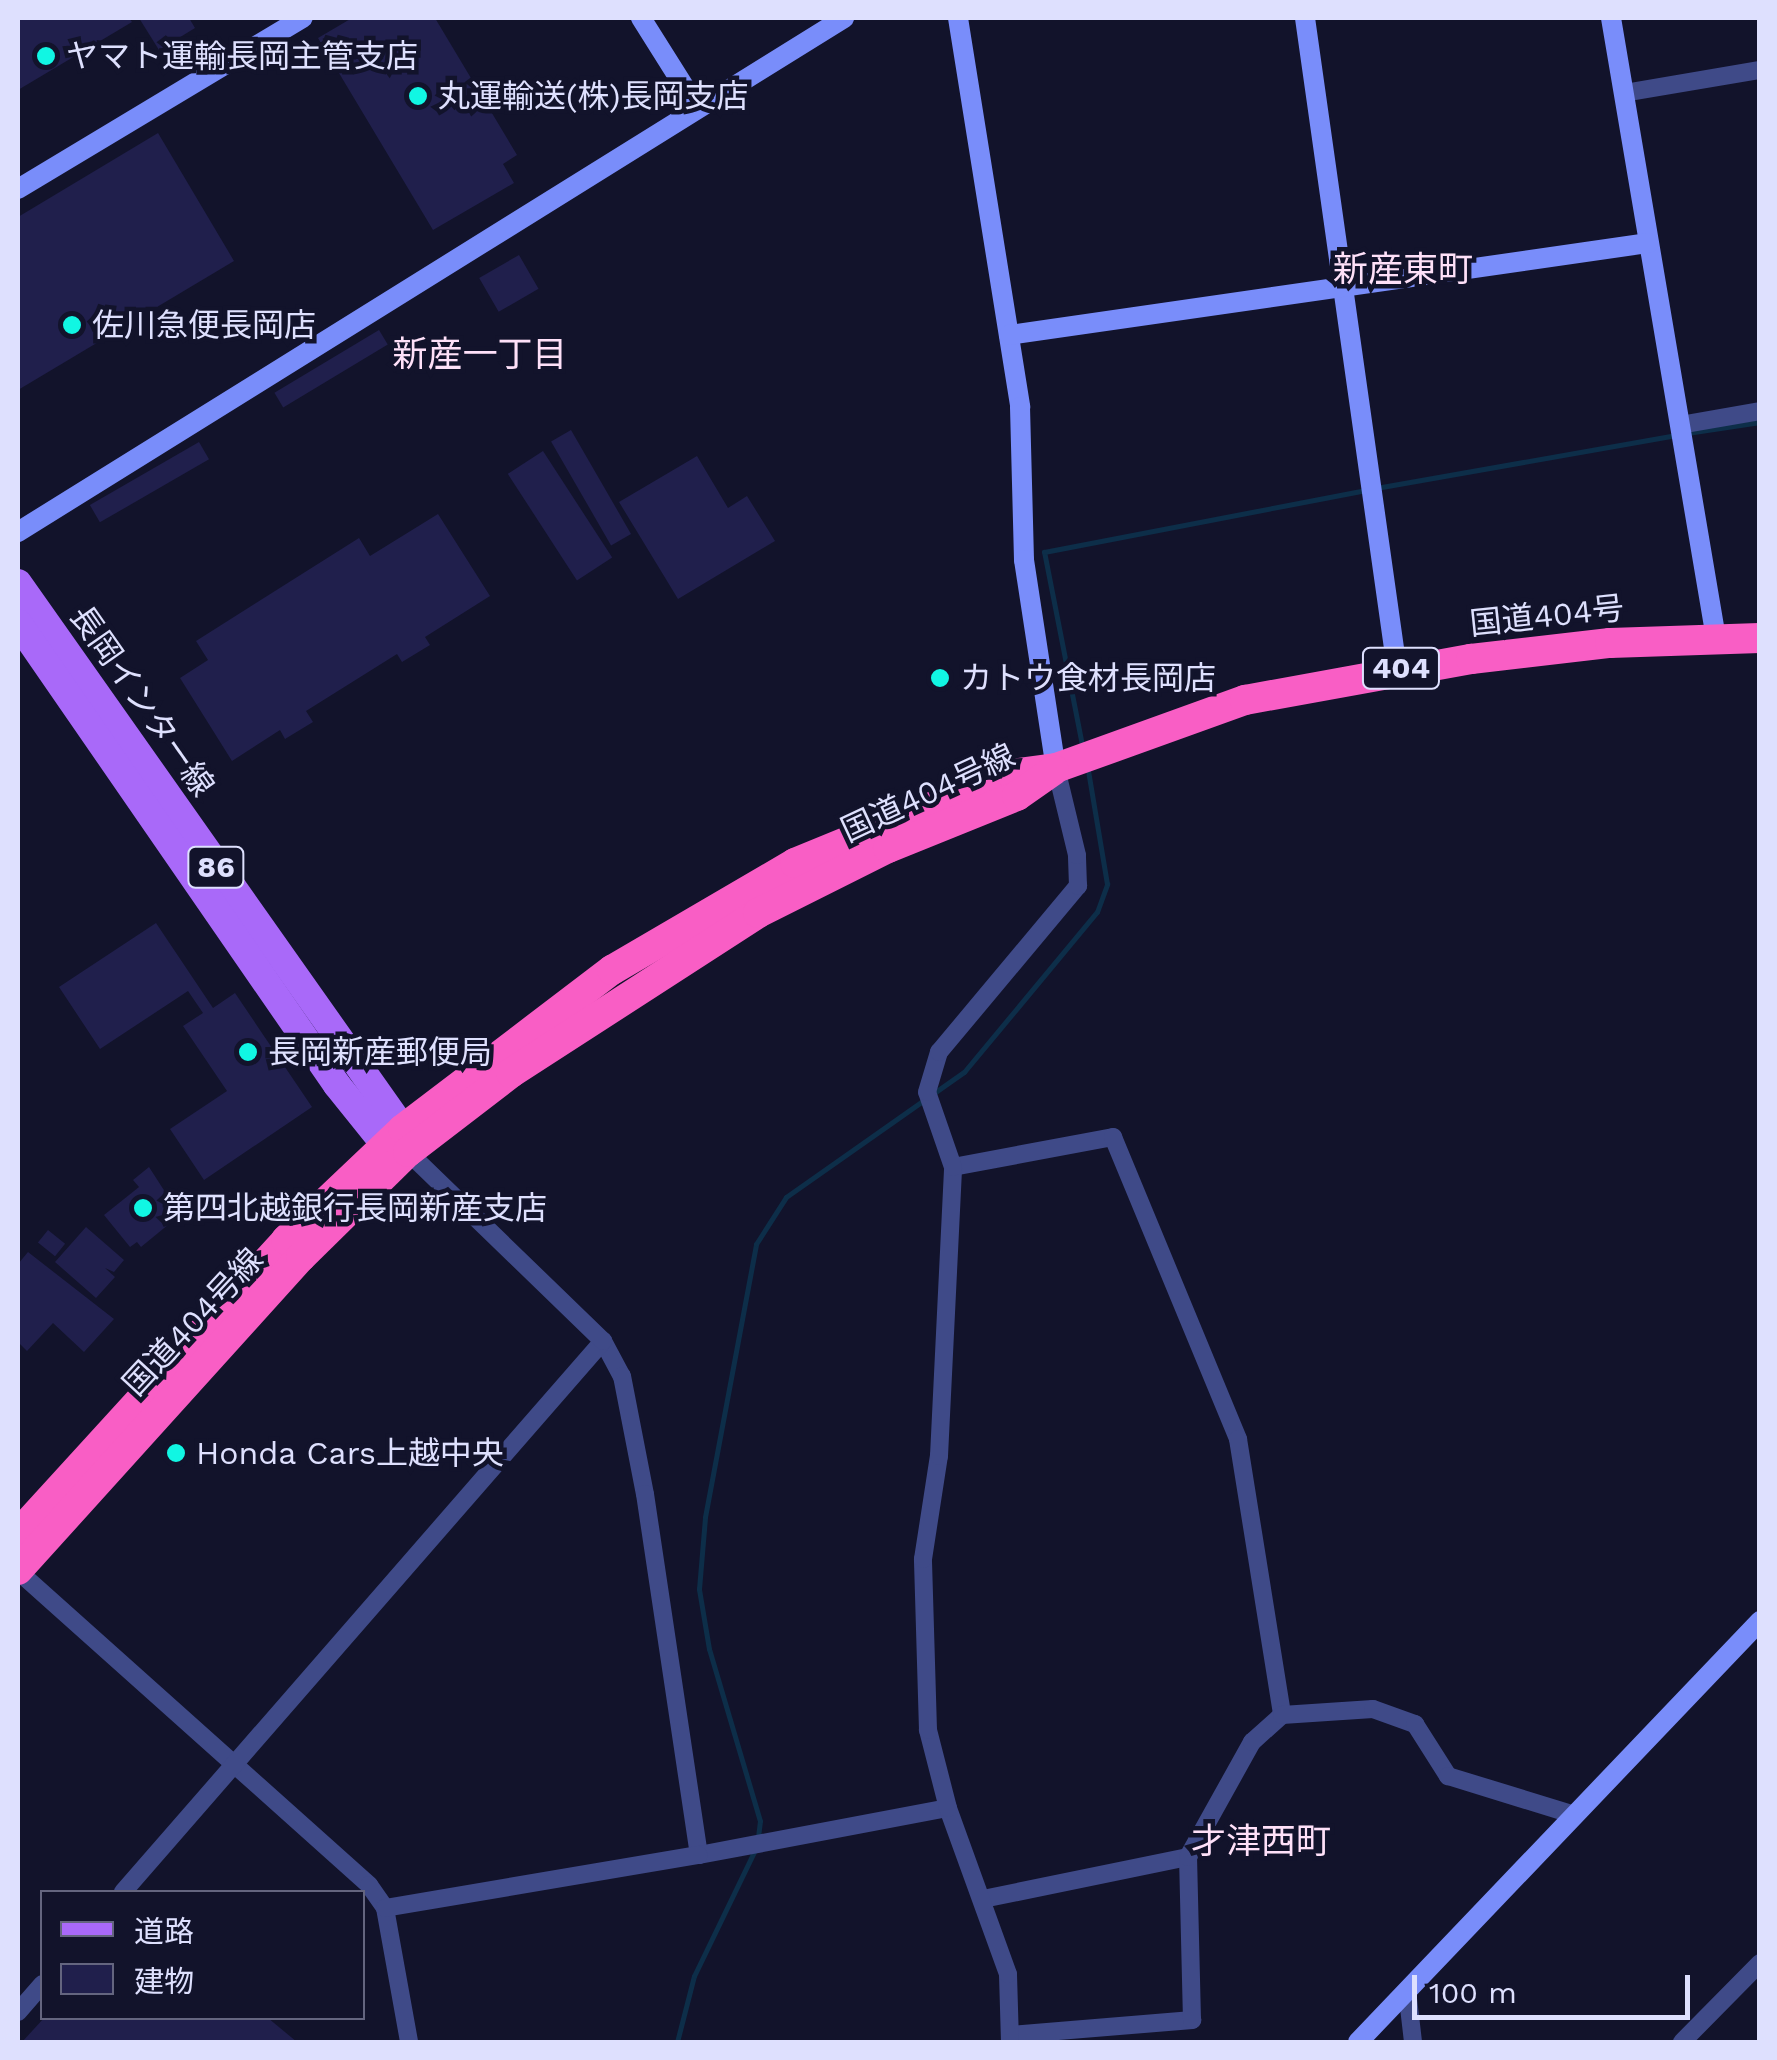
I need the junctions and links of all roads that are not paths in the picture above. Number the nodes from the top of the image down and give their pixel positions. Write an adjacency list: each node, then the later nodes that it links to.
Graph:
1 (303, 18): 10 (street)
2 (641, 18): 9 (street)
3 (844, 18): 9 (street)
4 (958, 18): 13 (street)
5 (1304, 18): 12 (street)
6 (1611, 18): 8 (street)
7 (1760, 70): 8 (street)
8 (1624, 93): 11 (street)
9 (697, 108): 16 (street)
10 (18, 190)
11 (1648, 244): 12 (street); 15 (street)
12 (1344, 286): 13 (street); 21 (street)
13 (1009, 336): 22 (street)
14 (1760, 411): 15 (street)
15 (1680, 424): 19 (street)
16 (18, 532)
17 (18, 583): 23 (main road, 長岡インター線 / 86)
18 (18, 623): 23 (main road, 長岡インター線 / 86)
19 (1716, 638): 20 (highway, 国道404号 / 404); 21 (highway, 国道404号 / 404)
20 (1760, 638)
21 (1397, 669): 22 (highway, 国道404号 / 404)
22 (1056, 768): 23 (highway, 国道404号線 / 404); 24 (street)
23 (399, 1142): 25 (street); 26 (highway, 国道404号線 / 404); 27 (highway, 国道404号線 / 404)
24 (953, 1168): 29 (street); 31 (street)
25 (602, 1342): 30 (street); 33 (street)
26 (18, 1534)
27 (18, 1571): 30 (street)
28 (1760, 1621): 32 (street)
29 (1282, 1715): 32 (street); 34 (street)
30 (234, 1768): 35 (street); 37 (street)
31 (948, 1808): 33 (street); 36 (street)
32 (1575, 1815): 40 (street)
33 (700, 1856): 37 (street)
34 (1188, 1856): 36 (street); 42 (street)
35 (125, 1890)
36 (983, 1899): 42 (street)
37 (384, 1908): 43 (street)
38 (1760, 1963): 46 (street)
39 (40, 1986): 41 (street)
40 (1407, 1990): 44 (street); 45 (street)
41 (18, 2012)
42 (1010, 2038)
43 (409, 2042)
44 (1358, 2042)
45 (1413, 2042)
46 (1682, 2042)

